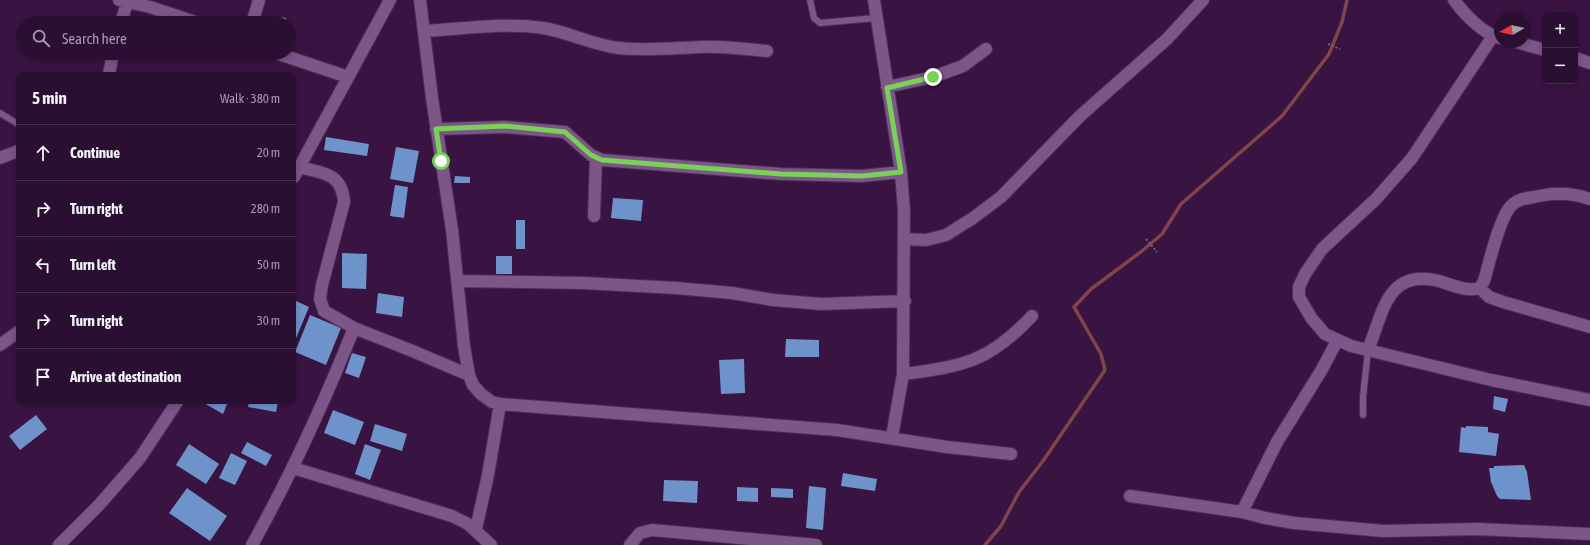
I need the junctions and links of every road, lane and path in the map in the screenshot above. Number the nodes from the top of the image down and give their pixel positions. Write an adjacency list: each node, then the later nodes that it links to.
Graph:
1 (259, 0): 11 (street)
2 (390, 0): 27 (street)
3 (420, 0): 13 (street)
4 (810, 0): 12 (lane)
5 (874, 0): 12 (street)
6 (1203, 0): 39 (street)
7 (1454, 0): 14 (street)
8 (123, 1): 9 (street); 10 (street)
9 (122, 16)
10 (177, 16)
11 (254, 16)
12 (876, 18): 28 (street)
13 (425, 31): 21 (street); 31 (street)
14 (1494, 35)
15 (1494, 41): 49 (street)
16 (1328, 44): 19 (path)
17 (1530, 46): 20 (street)
18 (986, 49): 28 (street)
19 (1340, 49)
20 (1542, 49)
21 (767, 51)
22 (1578, 59): 25 (street)
23 (112, 60): 26 (street)
24 (296, 60): 27 (street)
25 (1590, 63)
26 (109, 72)
27 (348, 77): 35 (street)
28 (887, 88): 36 (street)
29 (0, 113): 30 (lane)
30 (16, 123)
31 (436, 129): 34 (street); 42 (street)
32 (16, 152): 33 (street)
33 (0, 158)
34 (596, 158): 36 (street); 38 (street)
35 (297, 172): 47 (street)
36 (901, 172): 39 (street)
37 (1590, 199): 43 (street)
38 (594, 216)
39 (905, 239): 44 (street)
40 (1146, 239): 41 (path)
41 (1157, 252)
42 (458, 281): 44 (street); 53 (street)
43 (1480, 288): 46 (street); 51 (street)
44 (905, 301): 52 (street)
45 (1032, 316): 52 (street)
46 (1590, 327)
47 (354, 328): 53 (street); 60 (street)
48 (16, 333): 50 (street)
49 (1337, 341): 51 (street); 62 (street)
50 (0, 345)
51 (1368, 350): 54 (street); 57 (lane)
52 (903, 374): 58 (street)
53 (469, 375): 56 (street)
54 (1590, 400)
55 (176, 404): 65 (street)
56 (500, 404): 58 (street); 63 (street)
57 (1363, 415)
58 (892, 437): 59 (street)
59 (1011, 454)
60 (293, 468): 63 (street); 66 (street)
61 (1130, 496): 62 (street)
62 (1242, 512): 64 (street)
63 (476, 529): 67 (street)
64 (1590, 534)
65 (59, 545)
66 (252, 545)
67 (491, 545)
68 (630, 545): 69 (street)
69 (816, 545)

